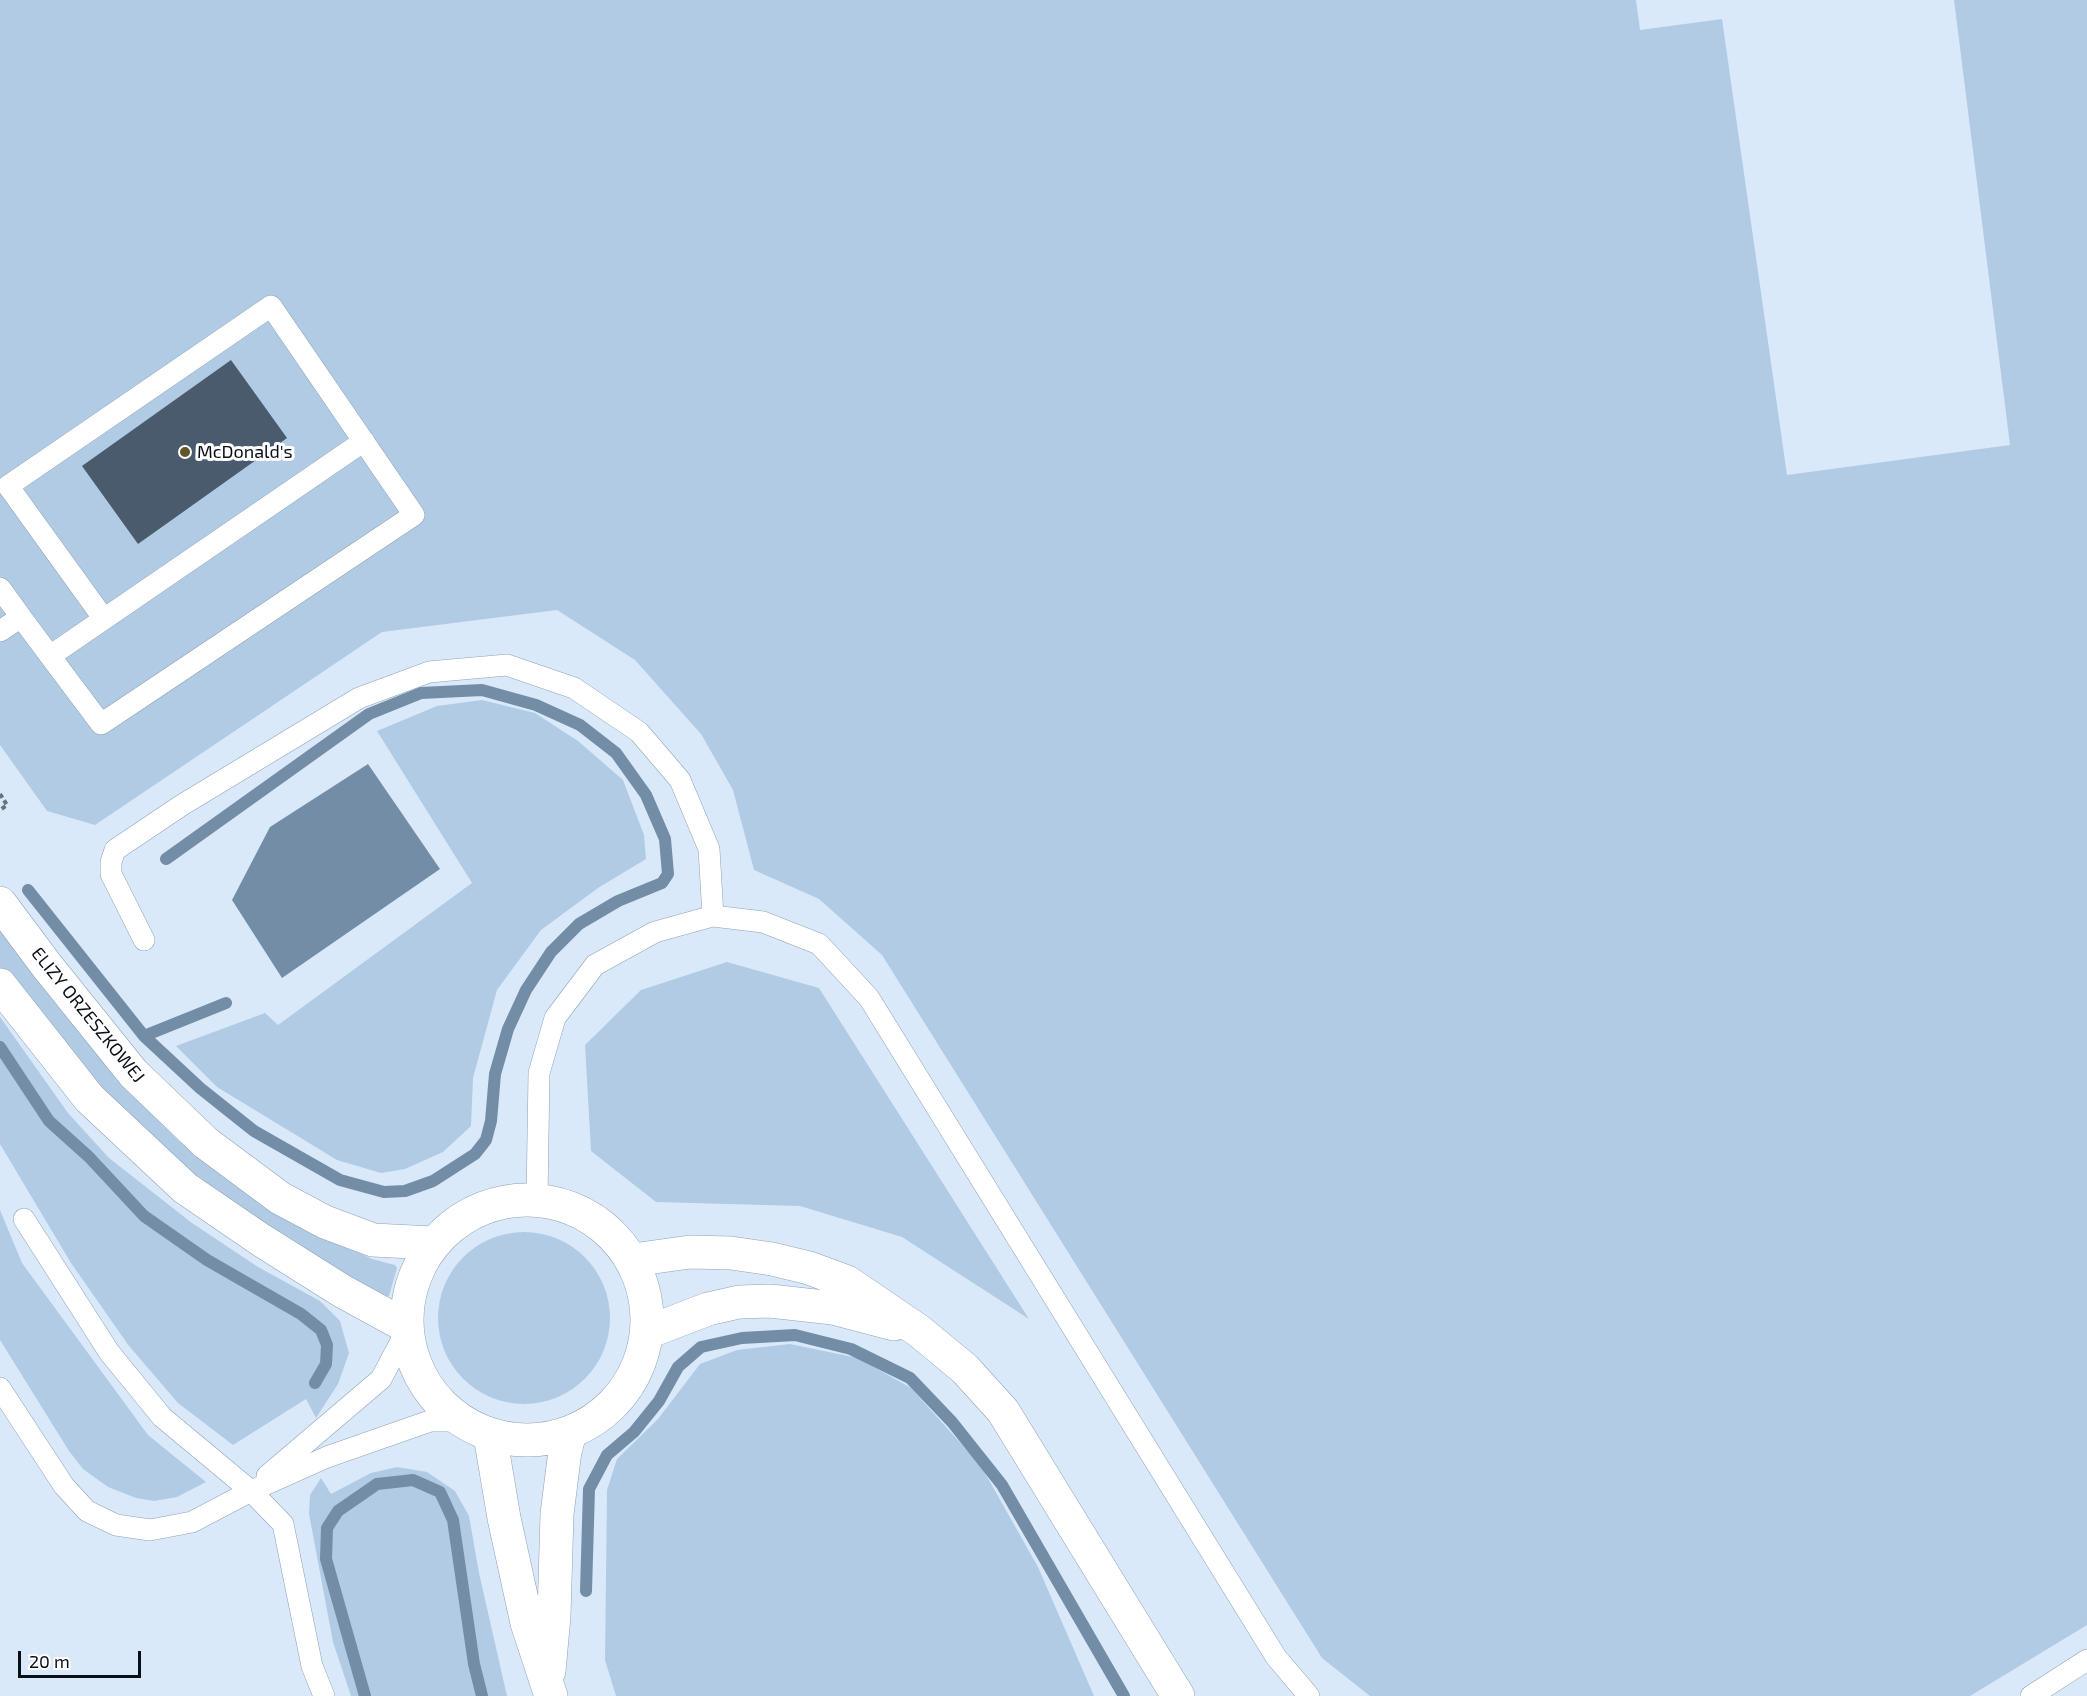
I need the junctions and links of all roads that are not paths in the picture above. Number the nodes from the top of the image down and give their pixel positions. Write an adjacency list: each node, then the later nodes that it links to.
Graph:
1 (364, 441): 4 (lane); 4 (lane); 6 (lane)
2 (0, 588): 3 (lane)
3 (21, 616): 5 (lane); 6 (lane)
4 (104, 619): 6 (lane)
5 (0, 631)
6 (50, 656)
7 (0, 903): 13 (main road, ELIZY ORZESZKOWEJ)
8 (713, 915): 9 (lane); 11 (lane); 28 (lane)
9 (144, 940)
10 (0, 985): 15 (main road)
11 (537, 1199): 13 (main road); 14 (main road)
12 (24, 1219): 23 (lane)
13 (433, 1243): 15 (main road)
14 (633, 1260): 16 (main road); 17 (main road)
15 (406, 1328): 20 (main road); 23 (lane)
16 (919, 1331): 17 (main road); 27 (main road)
17 (648, 1332): 21 (main road)
18 (0, 1388): 19 (lane)
19 (8, 1417): 23 (lane)
20 (461, 1421): 22 (main road); 23 (lane)
21 (570, 1433): 22 (main road); 25 (main road)
22 (490, 1435): 25 (main road)
23 (251, 1491): 26 (lane)
24 (2087, 1660): 29 (lane)
25 (549, 1689)
26 (324, 1696)
27 (1178, 1696)
28 (1309, 1696)
29 (2031, 1696)

